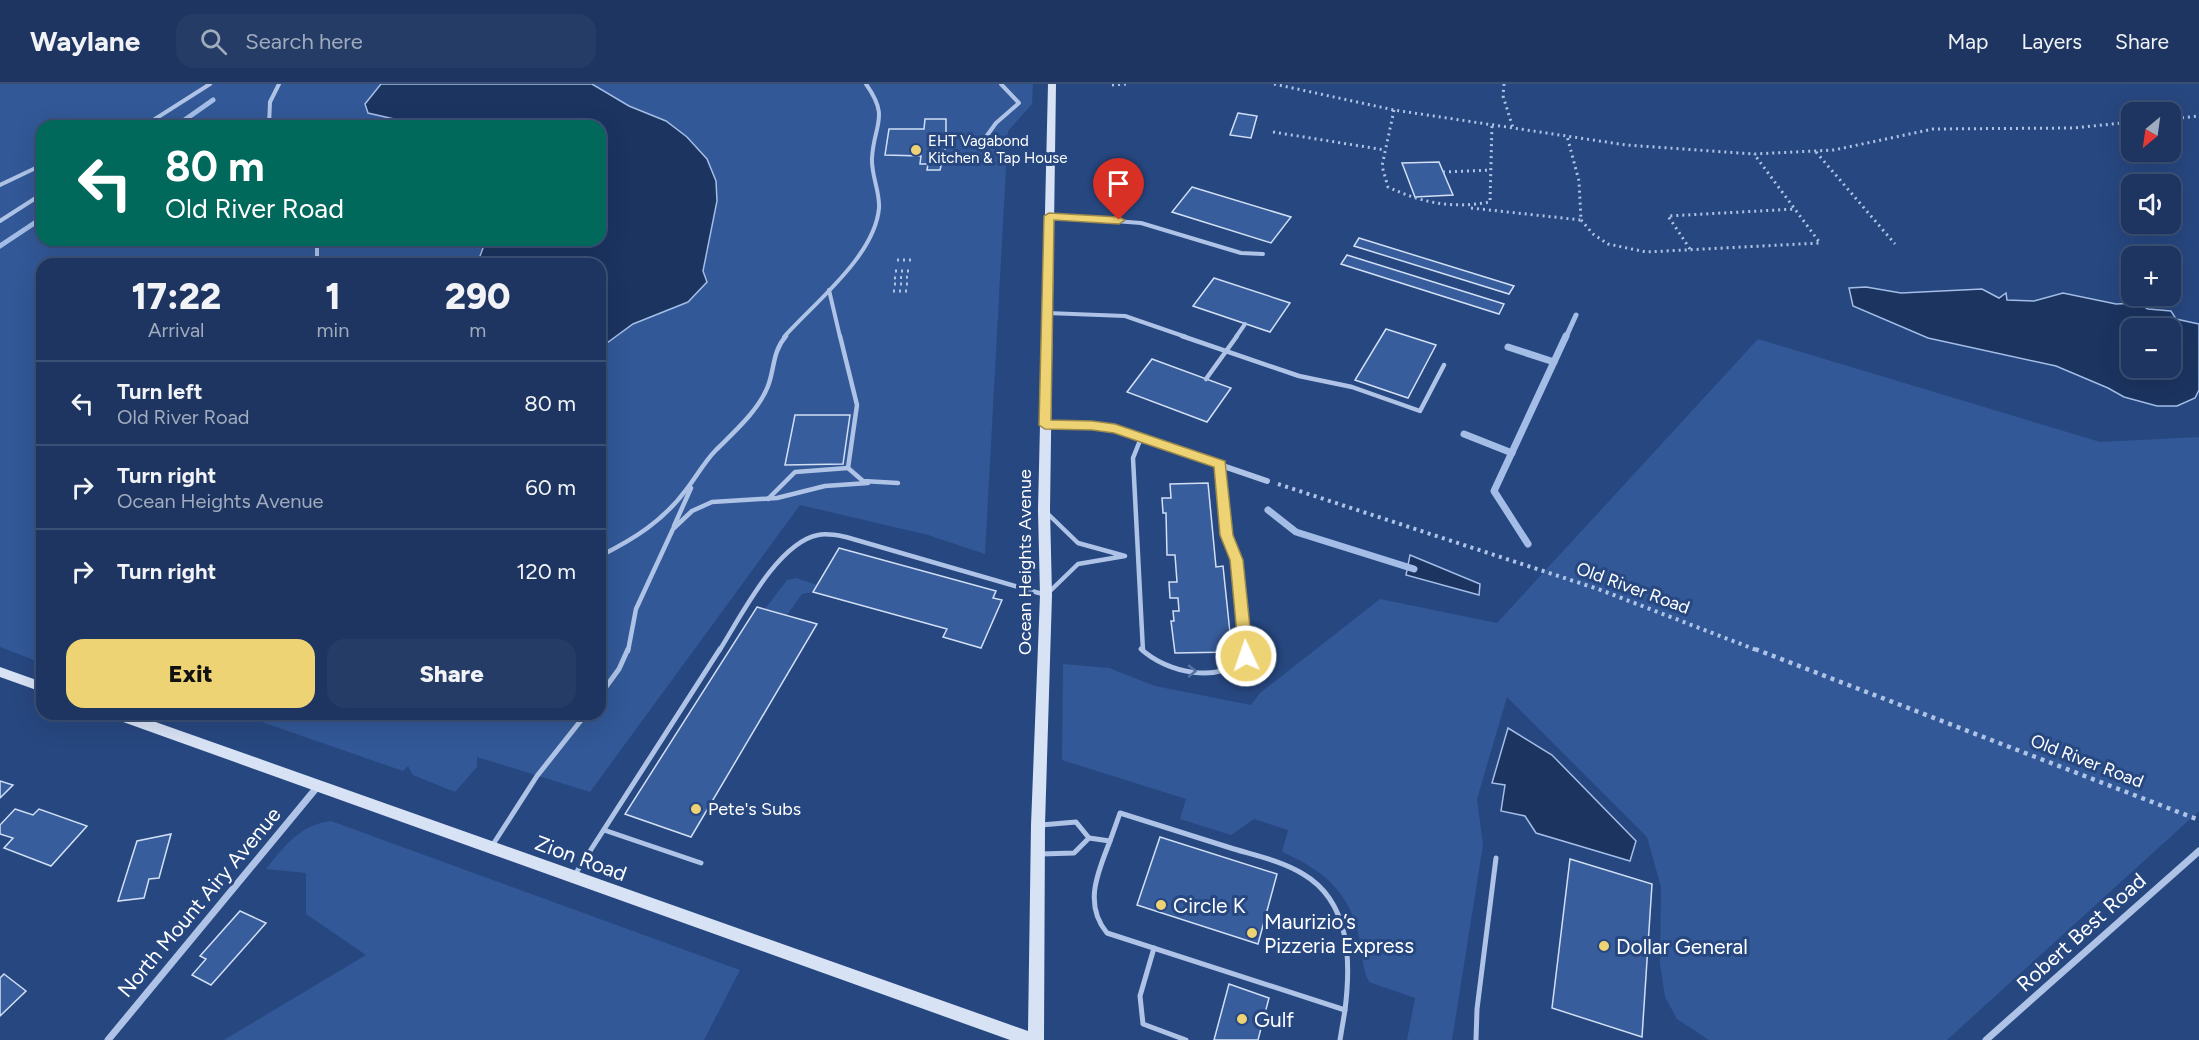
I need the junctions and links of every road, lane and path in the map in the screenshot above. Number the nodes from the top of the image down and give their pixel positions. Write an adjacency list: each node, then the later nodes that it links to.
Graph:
1 (210, 84): 13 (lane)
2 (279, 84): 14 (lane)
3 (866, 84): 45 (lane)
4 (1001, 84): 20 (lane)
5 (1052, 84): 31 (main road, Ocean Heights Avenue)
6 (1127, 84): 9 (path)
7 (1274, 84): 10 (path)
8 (1504, 84): 17 (path)
9 (1113, 85)
10 (1394, 110): 16 (path); 21 (path)
11 (2199, 116): 12 (path)
12 (2181, 118)
13 (153, 120)
14 (269, 120)
15 (2121, 123): 22 (path)
16 (1492, 125): 17 (path); 25 (path)
17 (1513, 128): 19 (path)
18 (1273, 132): 21 (path)
19 (1567, 135): 23 (path); 32 (path)
20 (983, 141)
21 (1385, 150): 29 (path)
22 (1816, 152): 23 (path); 34 (path)
23 (1754, 154): 30 (path)
24 (36, 168): 27 (lane)
25 (1491, 170): 26 (path); 29 (path)
26 (1443, 172)
27 (0, 185)
28 (36, 198): 33 (lane)
29 (1467, 208): 32 (path)
30 (1795, 209): 35 (path); 35 (path)
31 (1049, 216): 36 (lane); 48 (main road, Ocean Heights Avenue)
32 (1581, 220): 35 (path)
33 (0, 221)
34 (1894, 244)
35 (1690, 250)
36 (1263, 254)
37 (897, 260): 38 (path)
38 (913, 260)
39 (895, 271): 40 (path)
40 (911, 271)
41 (910, 277): 42 (path)
42 (894, 278)
43 (894, 284): 44 (path)
44 (910, 284)
45 (829, 290): 56 (lane); 57 (lane)
46 (893, 291): 47 (path)
47 (909, 291)
48 (1047, 313): 50 (lane); 53 (main road, Ocean Heights Avenue)
49 (1245, 324): 50 (lane)
50 (1226, 350): 51 (lane); 52 (lane)
51 (1444, 365)
52 (1206, 379)
53 (1045, 425): 54 (street); 62 (main road, Ocean Heights Avenue)
54 (1141, 438): 55 (street); 65 (lane)
55 (1220, 464): 58 (street); 65 (lane, one-way to 55)
56 (848, 468): 59 (lane); 61 (lane)
57 (696, 479): 63 (lane); 64 (lane)
58 (1267, 480): 74 (path, Old River Road)
59 (868, 483): 60 (lane); 61 (lane)
60 (898, 483)
61 (768, 498): 63 (lane)
62 (1044, 510): 66 (lane); 67 (main road, Ocean Heights Avenue)
63 (672, 529): 70 (lane)
64 (606, 553)
65 (1138, 555): 66 (lane)
66 (1125, 556): 67 (lane)
67 (1046, 595): 75 (main road, Ocean Heights Avenue); 76 (lane)
68 (0, 672): 69 (main road)
69 (36, 685)
70 (606, 686)
71 (134, 720): 73 (main road, Zion Road)
72 (581, 720): 79 (lane)
73 (318, 786): 79 (main road, Zion Road); 88 (street, North Mount Airy Avenue)
74 (2199, 820)
75 (1038, 825): 77 (lane); 81 (main road, Ocean Heights Avenue)
76 (604, 830): 83 (lane); 84 (lane)
77 (1089, 838): 78 (lane); 81 (lane)
78 (1110, 841): 85 (lane); 86 (lane)
79 (491, 848): 84 (main road, Zion Road)
80 (2199, 850): 93 (street, Robert Best Road)
81 (1038, 855): 89 (main road, Ocean Heights Avenue)
82 (1496, 858): 92 (lane)
83 (701, 863)
84 (573, 878): 89 (main road, Zion Road)
85 (1154, 948): 86 (lane); 87 (lane)
86 (1346, 1010): 91 (lane)
87 (1171, 1038): 90 (lane)
88 (108, 1040)
89 (1034, 1040)
90 (1186, 1040)
91 (1340, 1040)
92 (1476, 1040)
93 (1986, 1040)

